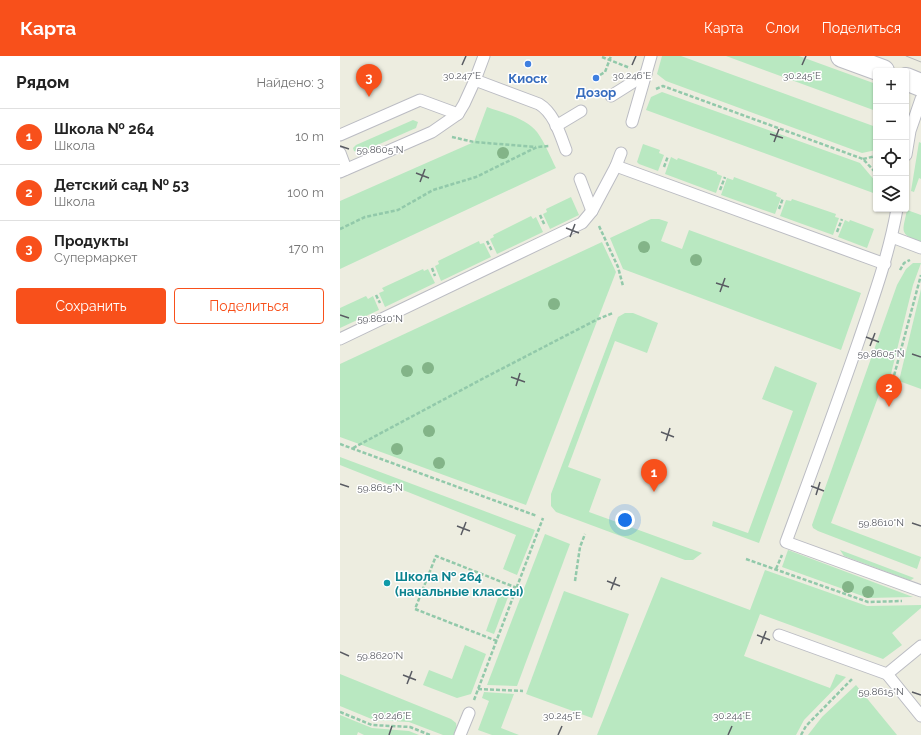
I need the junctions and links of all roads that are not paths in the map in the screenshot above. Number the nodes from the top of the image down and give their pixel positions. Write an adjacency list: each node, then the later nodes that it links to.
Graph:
1 (484, 56): 6 (lane)
2 (651, 56): 5 (lane)
3 (842, 56): 4 (street)
4 (875, 68)
5 (646, 74): 9 (lane); 13 (lane)
6 (475, 80): 12 (lane); 14 (lane)
7 (909, 80): 8 (street)
8 (921, 85)
9 (610, 96)
10 (921, 99): 16 (lane)
11 (581, 111): 14 (lane)
12 (458, 114): 15 (lane); 21 (lane)
13 (632, 122)
14 (556, 126): 17 (lane)
15 (340, 135)
16 (908, 140)
17 (565, 148)
18 (340, 153): 21 (lane)
19 (621, 153): 20 (lane)
20 (616, 166): 23 (lane); 27 (lane)
21 (343, 171)
22 (580, 179): 23 (lane)
23 (592, 211): 28 (lane)
24 (896, 212): 25 (lane)
25 (892, 237): 26 (lane); 27 (lane)
26 (921, 248)
27 (885, 264): 29 (lane)
28 (340, 339)
29 (921, 591)
30 (779, 635): 32 (lane)
31 (921, 646): 32 (lane)
32 (887, 674): 34 (lane)
33 (469, 713): 35 (lane)
34 (921, 716)
35 (460, 735)

